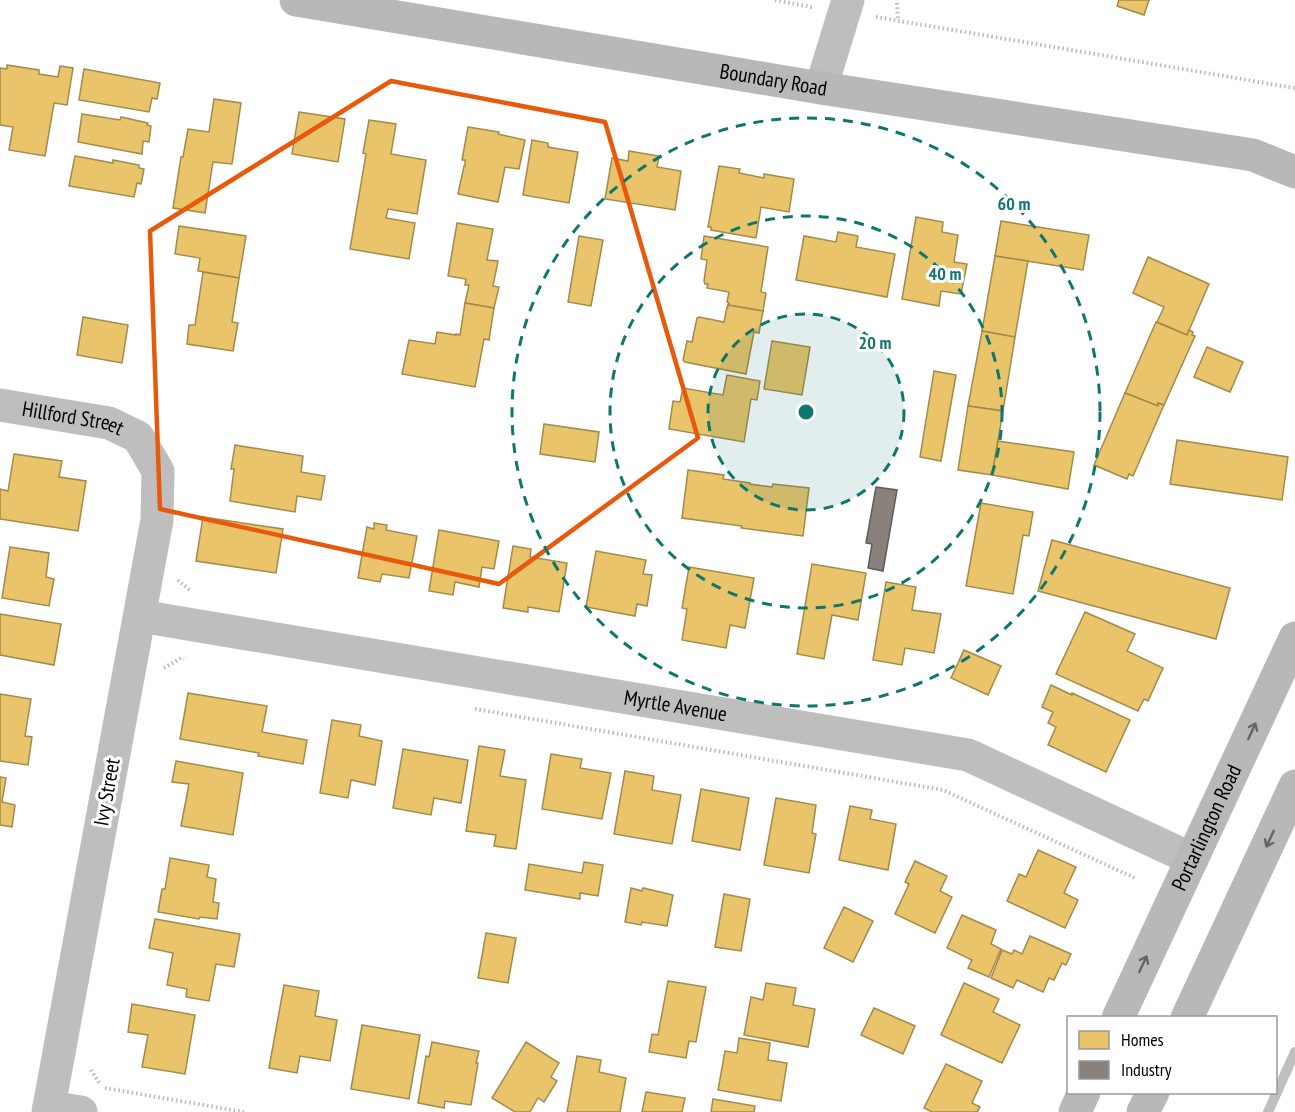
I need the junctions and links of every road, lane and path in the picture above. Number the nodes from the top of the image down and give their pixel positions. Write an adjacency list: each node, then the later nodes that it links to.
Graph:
1 (296, 0): 7 (main road, Boundary Road)
2 (775, 0): 3 (path)
3 (796, 2): 5 (path)
4 (897, 3): 6 (path)
5 (846, 8): 6 (path); 7 (street)
6 (898, 20): 8 (path)
7 (821, 88): 10 (main road, Boundary Road)
8 (1295, 88)
9 (1295, 149): 10 (main road, Boundary Road)
10 (1253, 155): 11 (main road, Boundary Road)
11 (1295, 171)
12 (0, 405): 13 (street, Hillford Street)
13 (158, 471): 16 (street, Ivy Street)
14 (174, 577): 15 (path)
15 (193, 592)
16 (140, 616): 22 (street, Myrtle Avenue); 29 (street, Ivy Street)
17 (1295, 638): 22 (main road, Portarlington Road, one-way to 17)
18 (193, 660): 19 (path)
19 (164, 668)
20 (474, 709): 23 (path)
21 (1295, 786): 25 (main road, one-way to 25)
22 (1192, 859): 24 (main road, Portarlington Road, one-way to 22)
23 (1135, 878)
24 (1118, 1016)
25 (1187, 1016)
26 (90, 1068): 30 (path)
27 (1083, 1094): 31 (main road)
28 (1151, 1094): 32 (main road)
29 (59, 1110)
30 (244, 1112)
31 (1075, 1112)
32 (1143, 1112)

